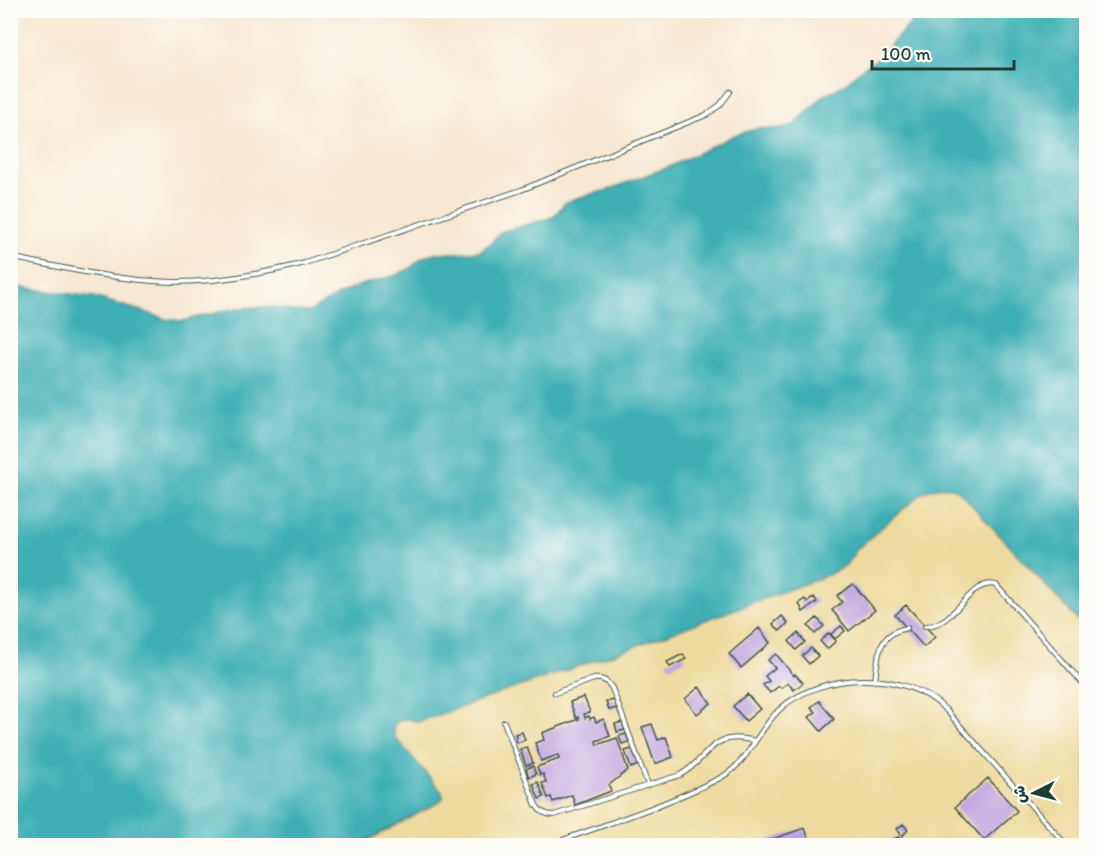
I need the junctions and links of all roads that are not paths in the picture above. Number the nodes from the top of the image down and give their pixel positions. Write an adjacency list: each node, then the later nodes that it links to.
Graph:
1 (730, 92): 2 (lane)
2 (10, 257)
3 (925, 626): 6 (lane)
4 (907, 628): 5 (lane)
5 (874, 681): 9 (lane); 12 (lane)
6 (1086, 687)
7 (555, 693): 10 (lane)
8 (504, 722): 10 (lane)
9 (755, 741): 10 (lane); 11 (lane)
10 (648, 785)
11 (546, 846)
12 (1068, 846)

